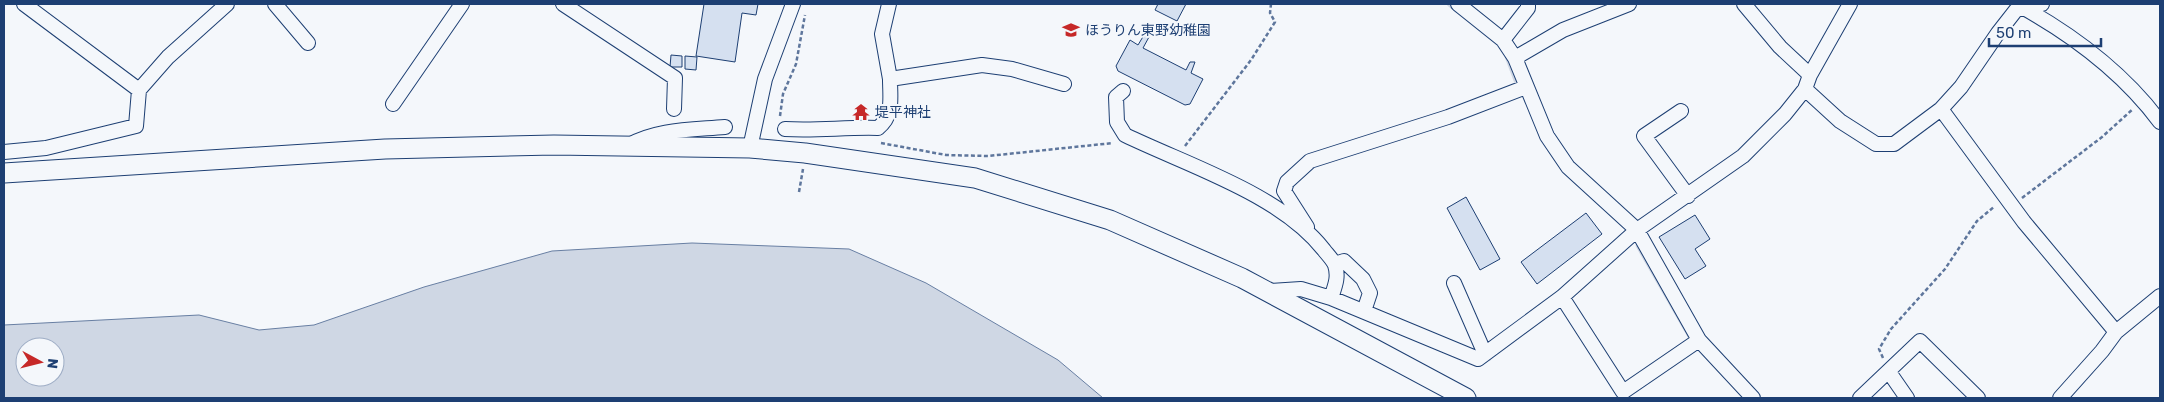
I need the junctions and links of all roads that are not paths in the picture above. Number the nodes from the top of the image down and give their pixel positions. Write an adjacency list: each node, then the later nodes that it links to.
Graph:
1 (24, 4): 22 (street)
2 (227, 4): 22 (street)
3 (275, 4): 16 (street)
4 (462, 4): 24 (street)
5 (563, 4): 25 (street)
6 (793, 4): 34 (street)
7 (889, 4): 18 (street)
8 (1458, 4): 15 (street)
9 (1528, 4): 15 (street)
10 (1629, 4): 17 (street)
11 (1744, 4): 19 (street)
12 (1850, 4): 19 (street)
13 (2042, 4): 14 (street)
14 (2022, 6): 26 (street); 28 (street)
15 (1503, 40): 17 (street)
16 (308, 43)
17 (1515, 58): 21 (street)
18 (890, 79): 20 (street); 31 (street)
19 (1808, 82): 26 (street); 37 (street)
20 (1064, 84)
21 (1526, 87): 38 (street); 39 (street)
22 (139, 90): 35 (street)
23 (1123, 91): 39 (street)
24 (393, 104)
25 (674, 108)
26 (1942, 109): 47 (street)
27 (1681, 111): 37 (street)
28 (2160, 122)
29 (724, 127): 33 (street)
30 (785, 129): 31 (street)
31 (818, 131): 32 (street)
32 (840, 135)
33 (626, 146): 34 (street); 36 (street)
34 (750, 148): 42 (street)
35 (4, 152)
36 (4, 173)
37 (1688, 196): 38 (street)
38 (1638, 230): 44 (street); 48 (street)
39 (1312, 236): 40 (street)
40 (1335, 264): 45 (street); 46 (street)
41 (1454, 283): 49 (street)
42 (1269, 291): 45 (street); 51 (street)
43 (2160, 296): 47 (street)
44 (1562, 297): 48 (street); 49 (street)
45 (1331, 298): 46 (street)
46 (1364, 311): 49 (street)
47 (2116, 332): 56 (street)
48 (1699, 340): 52 (street)
49 (1485, 354)
50 (1889, 372): 53 (street); 54 (street); 55 (street)
51 (1466, 398)
52 (1753, 398)
53 (1860, 398)
54 (1907, 398)
55 (1978, 398)
56 (2060, 398)

